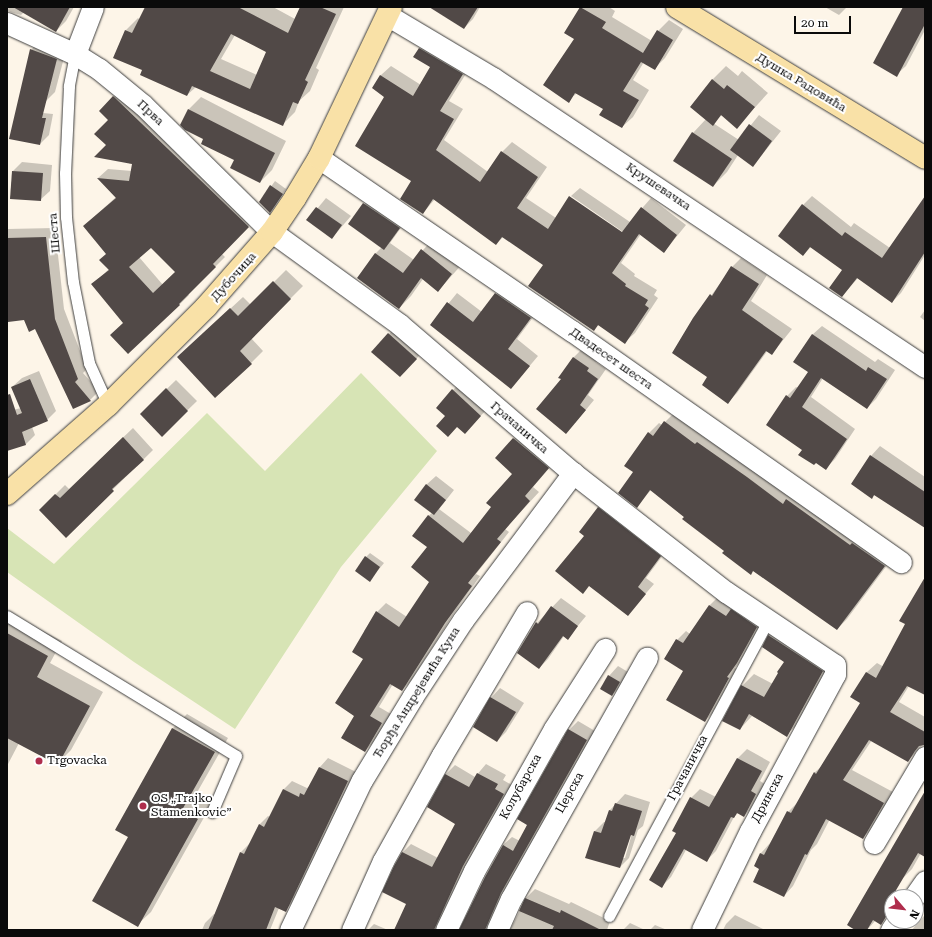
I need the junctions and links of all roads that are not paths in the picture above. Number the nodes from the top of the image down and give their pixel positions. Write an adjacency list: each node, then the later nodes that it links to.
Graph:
1 (93, 7): 5 (street)
2 (678, 7): 7 (street, Душка Радовића)
3 (389, 11): 6 (street, Дубочица); 9 (street, Крушевачка)
4 (7, 23): 5 (street, Прва)
5 (75, 54): 8 (street, Прва); 10 (lane, Шеста)
6 (319, 158): 8 (street, Дубочица); 13 (street, Двадесет шеста)
7 (925, 158)
8 (272, 232): 10 (street, Дубочица); 11 (street, Грачаничка)
9 (925, 367)
10 (108, 405): 12 (street, Дубочица)
11 (573, 473): 16 (street, Грачаничка); 24 (street, Ђорђа Андрејевића Куна)
12 (7, 494)
13 (901, 562)
14 (527, 612): 25 (street)
15 (7, 616): 21 (lane)
16 (768, 621): 19 (street, Грачаничка); 23 (lane, Грачаничка)
17 (605, 649): 26 (street, Колубарска)
18 (647, 658): 27 (street, Церска)
19 (836, 668): 28 (street, Дринска)
20 (925, 757): 22 (street)
21 (212, 812)
22 (874, 843)
23 (609, 916)
24 (290, 930)
25 (352, 930)
26 (446, 930)
27 (497, 930)
28 (702, 930)

